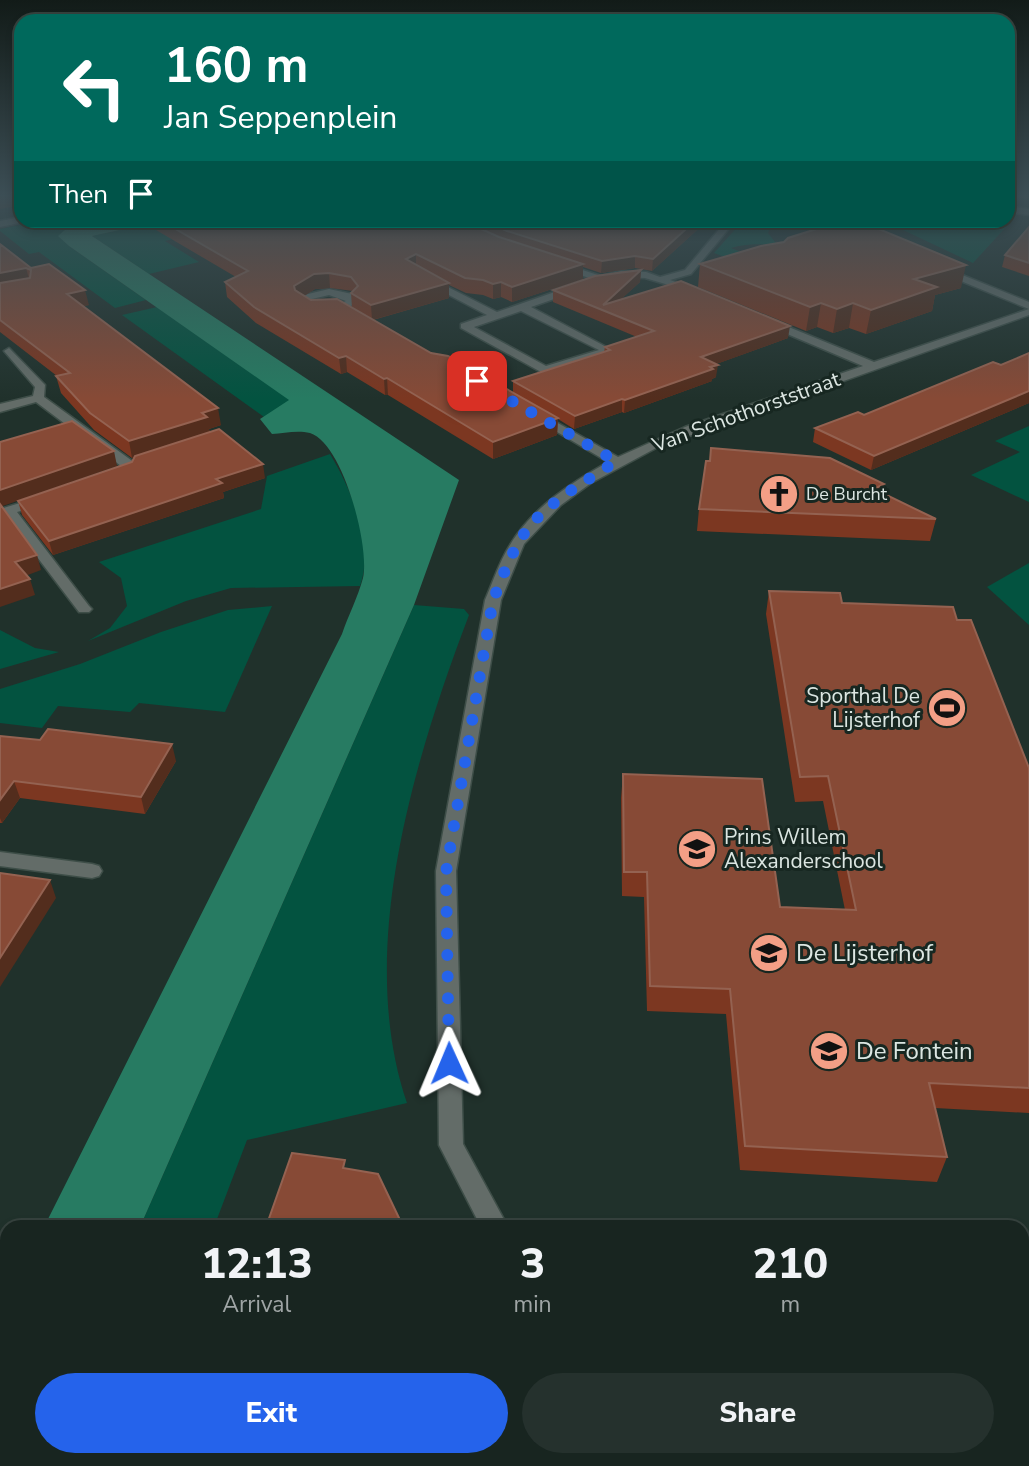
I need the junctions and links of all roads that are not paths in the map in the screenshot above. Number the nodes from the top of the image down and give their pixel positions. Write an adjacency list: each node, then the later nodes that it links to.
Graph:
1 (696, 262): 6 (street)
2 (552, 263): 5 (street)
3 (936, 268): 8 (street)
4 (420, 276): 12 (street)
5 (600, 279): 6 (street); 9 (street)
6 (662, 279): 7 (street)
7 (701, 295)
8 (1029, 306)
9 (522, 307): 12 (street); 12 (street)
10 (341, 309): 14 (street)
11 (1029, 312): 16 (street, Van Schothorststraat)
12 (495, 315)
13 (753, 316): 16 (street)
14 (357, 318)
15 (9, 351): 17 (street)
16 (871, 365): 20 (street, Van Schothorststraat)
17 (38, 398): 18 (street); 21 (street)
18 (0, 408)
19 (522, 408): 20 (street)
20 (616, 461): 27 (street, Van Schothorststraat)
21 (116, 475)
22 (50, 498): 23 (street)
23 (5, 512): 24 (street)
24 (84, 609)
25 (0, 859): 26 (street)
26 (92, 871)
27 (491, 1220)

